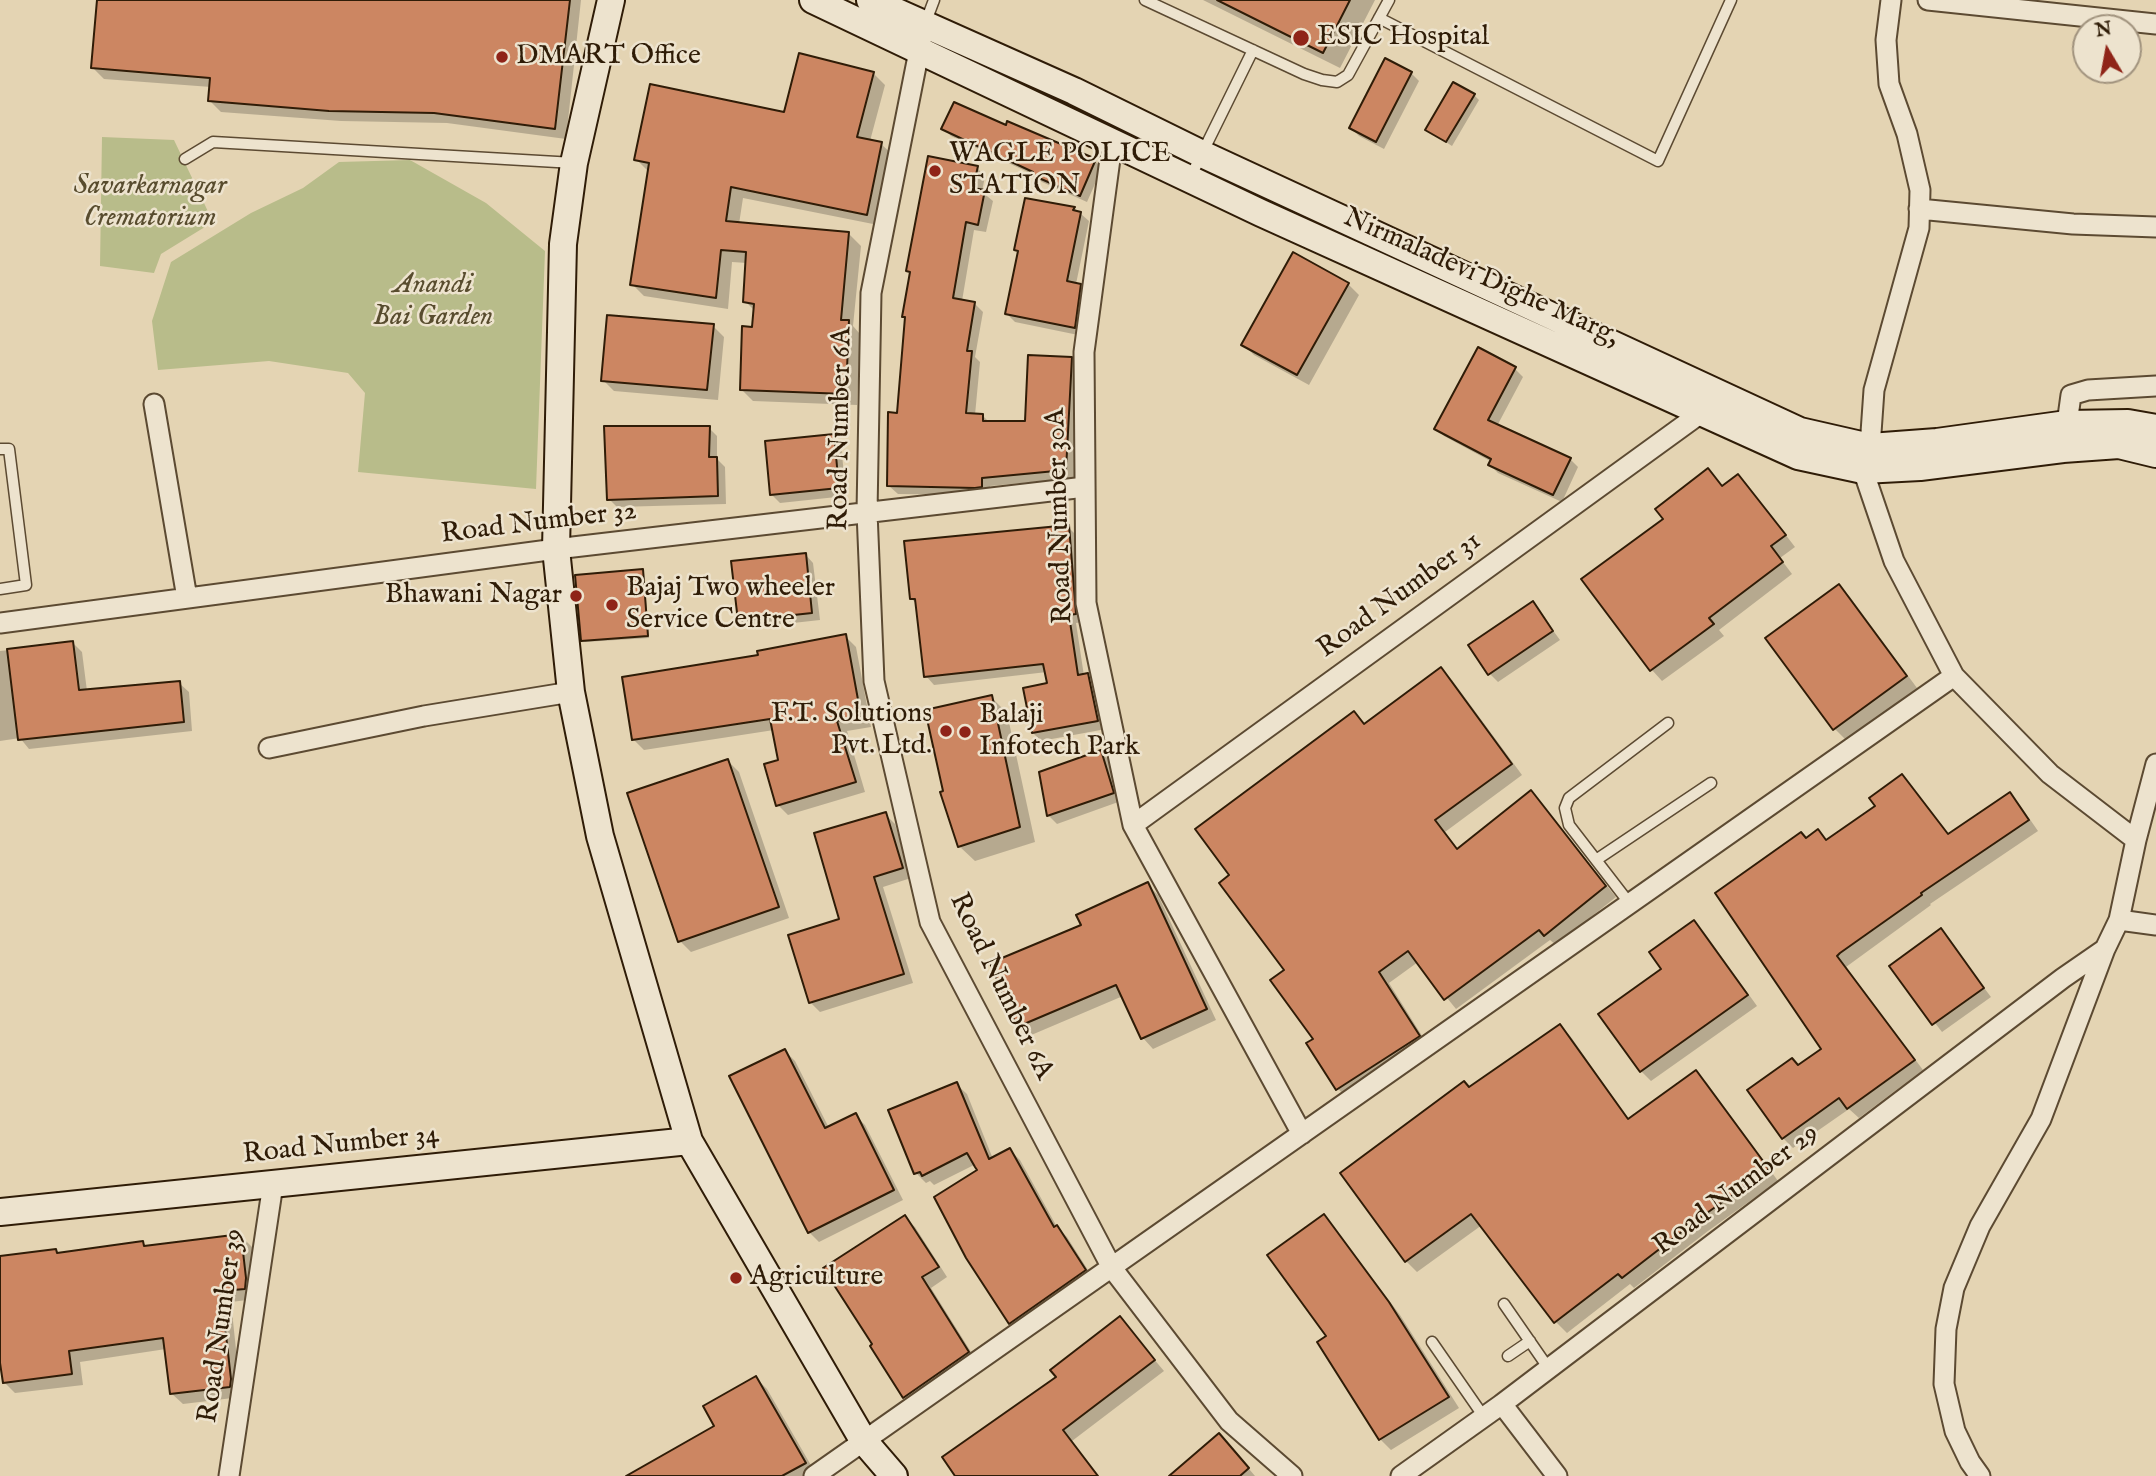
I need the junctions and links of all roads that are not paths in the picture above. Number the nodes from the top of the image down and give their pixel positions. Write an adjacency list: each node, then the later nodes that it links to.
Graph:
1 (611, 0): 17 (main road)
2 (813, 0): 12 (main road, Nirmaladevi Dighe Marg,)
3 (870, 0): 12 (main road, Nirmaladevi Dighe Marg,)
4 (1145, 0): 13 (lane)
5 (1389, 0): 10 (lane)
6 (1731, 0): 10 (lane)
7 (1891, 0): 19 (street)
8 (1928, 0): 9 (street)
9 (1974, 2): 11 (street)
10 (1380, 18): 13 (lane)
11 (2156, 24)
12 (926, 25): 14 (main road, Nirmaladevi Dighe Marg,); 15 (main road, Nirmaladevi Dighe Marg,); 30 (street, Road Number 6A)
13 (1253, 50): 15 (lane)
14 (1112, 144): 18 (main road, Nirmaladevi Dighe Marg,); 29 (street, Road Number 30A)
15 (1202, 154): 18 (lane); 28 (main road, Nirmaladevi Dighe Marg,)
16 (185, 159): 17 (lane)
17 (574, 163): 31 (main road)
18 (1189, 180): 23 (main road, Nirmaladevi Dighe Marg,)
19 (1919, 209): 20 (street); 28 (street)
20 (2156, 227)
21 (2156, 386): 24 (street)
22 (154, 404): 33 (street)
23 (1701, 413): 28 (main road, Nirmaladevi Dighe Marg,); 41 (street, Road Number 31)
24 (2067, 424): 25 (main road, Nirmaladevi Dighe Marg,); 28 (main road, Nirmaladevi Dighe Marg,)
25 (2156, 428)
26 (0, 449): 32 (lane)
27 (2156, 454): 28 (main road, Nirmaladevi Dighe Marg,)
28 (1866, 458): 35 (street)
29 (1085, 487): 30 (street, Road Number 32); 41 (street, Road Number 30A)
30 (867, 512): 31 (street, Road Number 32); 52 (street, Road Number 6A)
31 (556, 549): 33 (street, Road Number 32); 36 (main road)
32 (0, 589)
33 (187, 598): 34 (street, Road Number 32)
34 (0, 623)
35 (1954, 676): 42 (street); 44 (street)
36 (572, 692): 38 (street); 49 (main road)
37 (1668, 723): 43 (lane)
38 (269, 748)
39 (2156, 765): 42 (street)
40 (1711, 783): 43 (lane)
41 (1133, 825): 48 (street, Road Number 30A)
42 (2136, 840): 45 (street)
43 (1596, 860): 44 (lane)
44 (1630, 904): 48 (street)
45 (2119, 920): 46 (street); 47 (street)
46 (2156, 925)
47 (2105, 949): 57 (street, Road Number 29); 67 (street)
48 (1302, 1134): 52 (street)
49 (689, 1142): 50 (main road, Road Number 34); 60 (main road)
50 (273, 1184): 51 (main road, Road Number 34); 61 (street, Road Number 39)
51 (0, 1212)
52 (1112, 1268): 60 (street); 64 (street, Road Number 6A)
53 (1504, 1304): 54 (lane)
54 (1530, 1341): 56 (lane); 57 (lane)
55 (1432, 1342): 59 (lane)
56 (1508, 1356)
57 (1549, 1369): 58 (street, Road Number 29)
58 (1502, 1404): 59 (street, Road Number 29); 66 (street)
59 (1484, 1418): 65 (street, Road Number 29)
60 (863, 1440): 62 (street); 63 (main road)
61 (229, 1476)
62 (814, 1476)
63 (894, 1476)
64 (1292, 1476)
65 (1401, 1476)
66 (1557, 1476)
67 (1980, 1476)

